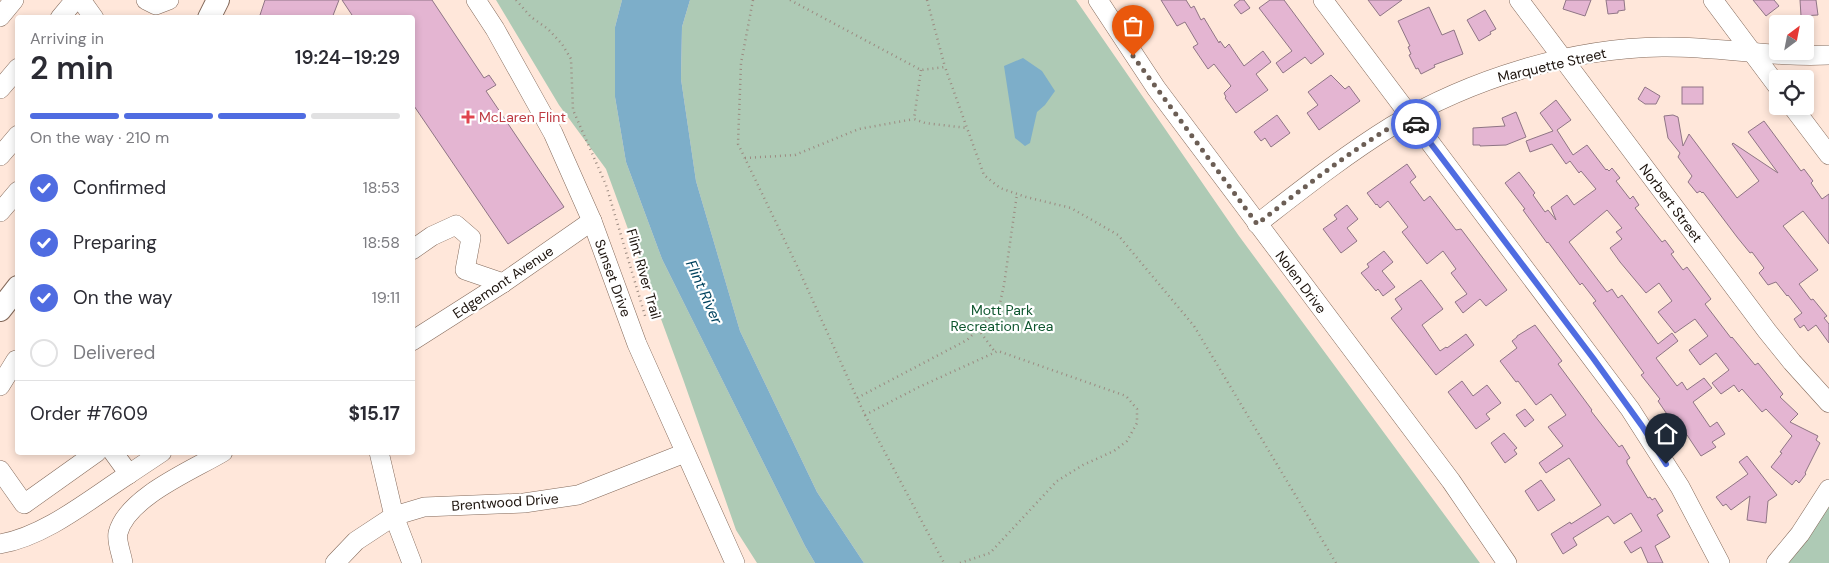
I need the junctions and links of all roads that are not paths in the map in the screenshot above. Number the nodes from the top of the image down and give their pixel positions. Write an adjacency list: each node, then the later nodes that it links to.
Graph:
1 (14, 0): 15 (street)
2 (75, 0): 12 (street)
3 (81, 0): 13 (street)
4 (146, 0): 5 (street)
5 (169, 0)
6 (218, 0): 14 (main road)
7 (476, 0): 29 (street, Sunset Drive)
8 (1098, 0): 30 (street, Nolen Drive)
9 (1324, 0): 23 (street)
10 (1518, 0): 18 (street, Norbert Street)
11 (1712, 0): 16 (street)
12 (62, 15)
13 (92, 15)
14 (210, 15)
15 (0, 17)
16 (1751, 52): 17 (street, Marquette Street); 18 (street, Marquette Street); 20 (street)
17 (1829, 55)
18 (1563, 60): 23 (street, Marquette Street); 38 (street, Norbert Street)
19 (15, 72): 21 (street)
20 (1769, 75)
21 (0, 89)
22 (1799, 115): 25 (street)
23 (1410, 116): 30 (street, Marquette Street); 55 (street)
24 (15, 139): 26 (street)
25 (1829, 155)
26 (0, 156)
27 (15, 194): 28 (street)
28 (0, 212)
29 (592, 221): 32 (street, Edgemont Avenue); 39 (street, Sunset Drive)
30 (1257, 224): 54 (street, Nolen Drive)
31 (415, 248): 32 (street)
32 (503, 283): 35 (street, Edgemont Avenue)
33 (15, 291): 34 (main road)
34 (0, 310)
35 (415, 339)
36 (15, 363): 37 (street)
37 (0, 386)
38 (1829, 403)
39 (684, 453): 48 (street, Brentwood Drive); 53 (street, Sunset Drive)
40 (115, 455): 46 (street)
41 (158, 455): 46 (street)
42 (218, 455): 50 (street)
43 (380, 455): 48 (street)
44 (84, 456): 45 (street)
45 (0, 470)
46 (129, 474): 49 (street)
47 (1829, 490): 56 (street)
48 (394, 516): 51 (street, Brentwood Drive); 52 (street)
49 (0, 544)
50 (124, 563)
51 (335, 563)
52 (412, 563)
53 (734, 563)
54 (1507, 563)
55 (1720, 563)
56 (1776, 563)

